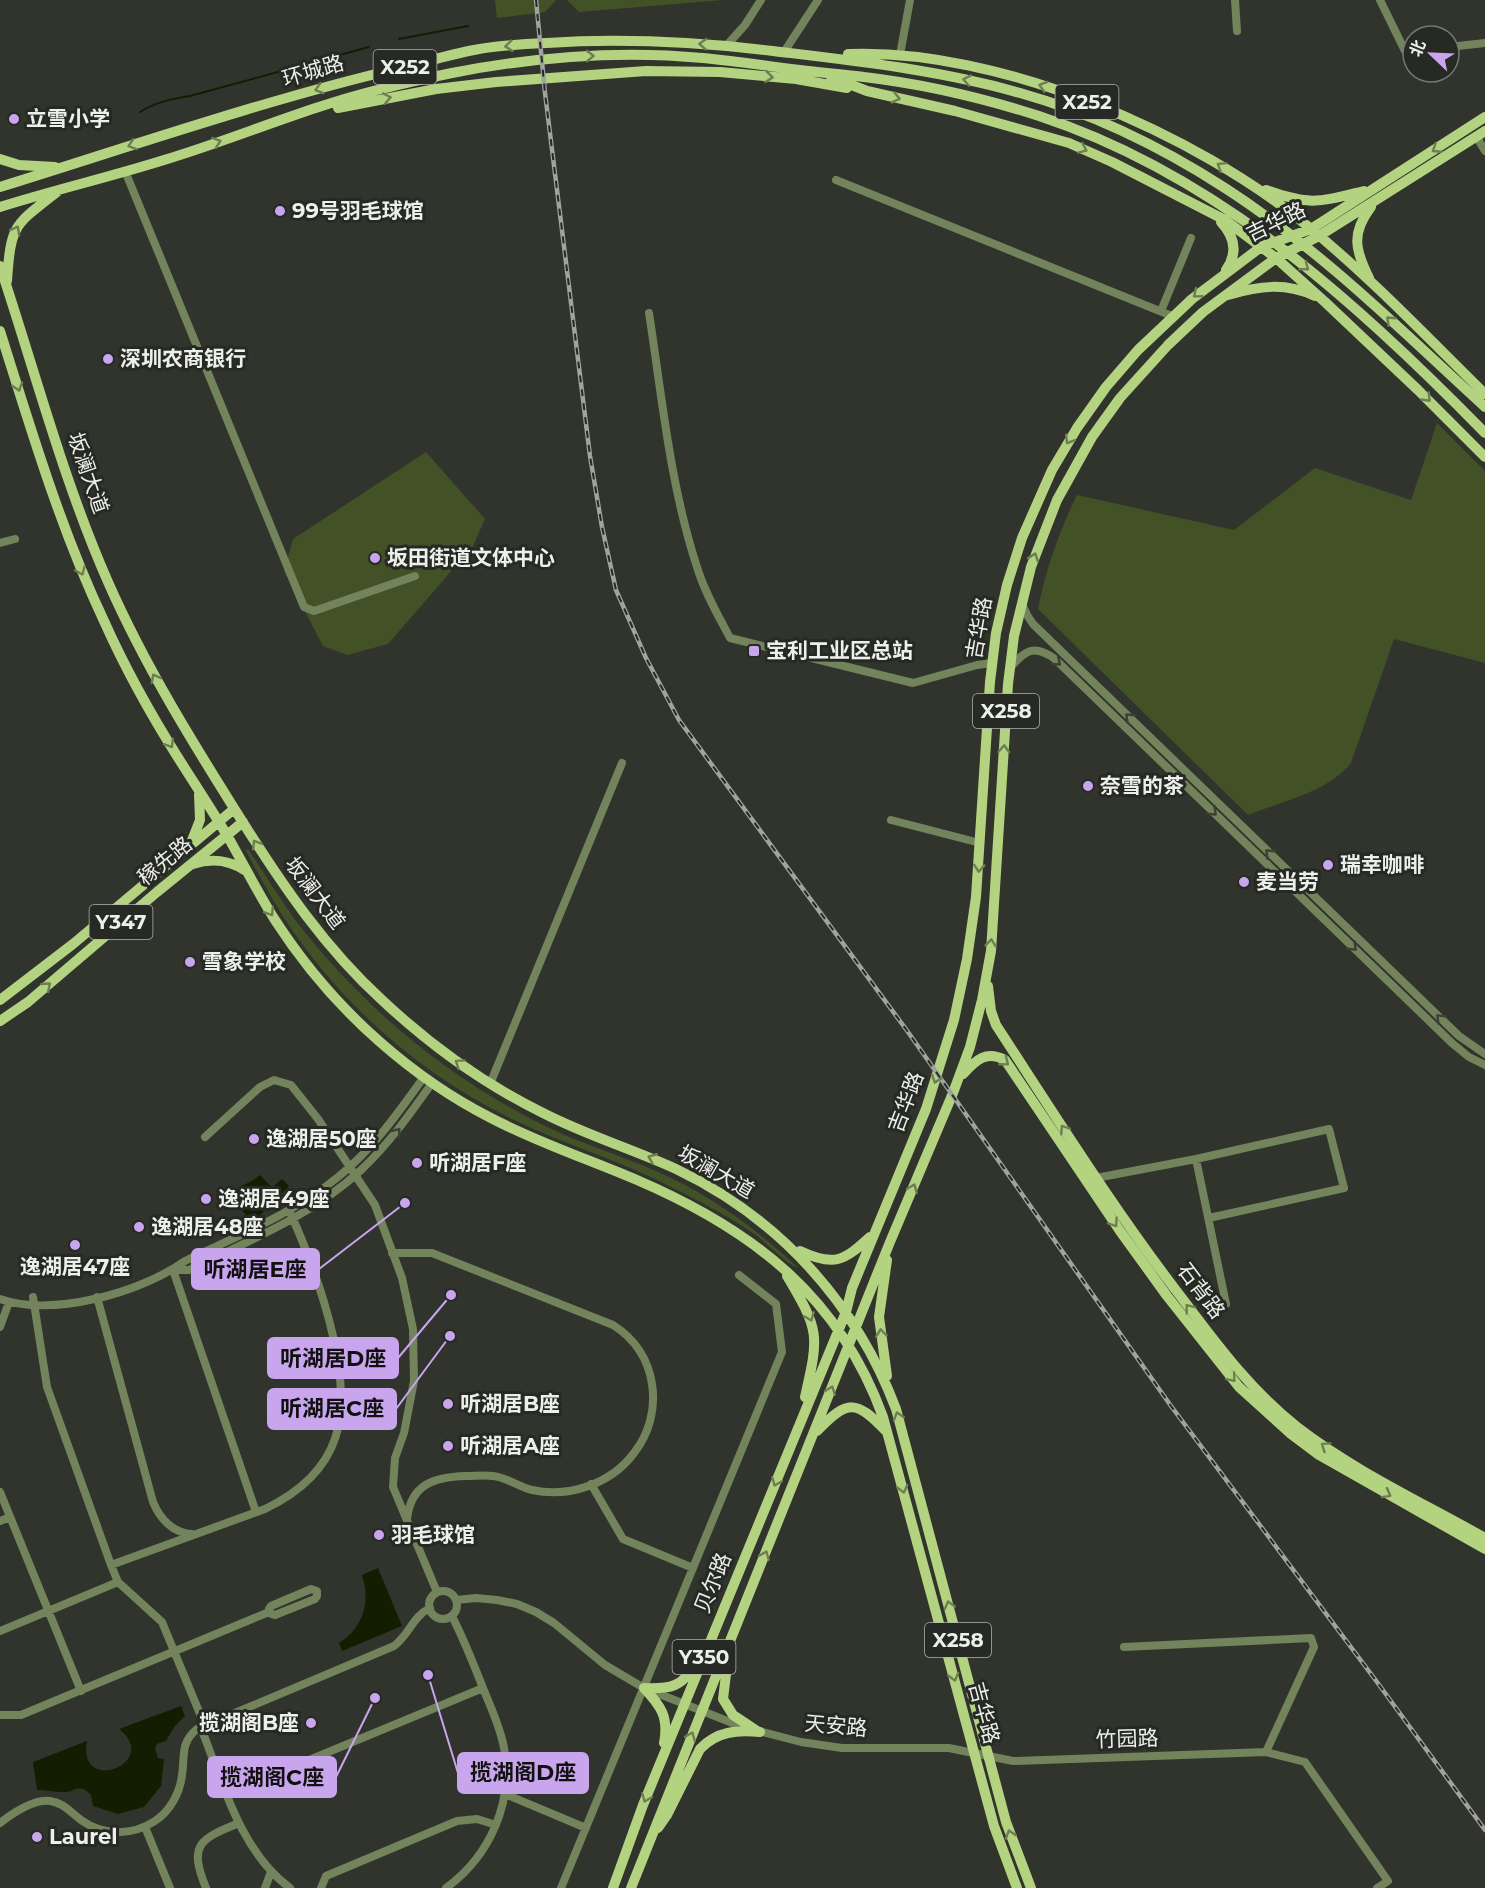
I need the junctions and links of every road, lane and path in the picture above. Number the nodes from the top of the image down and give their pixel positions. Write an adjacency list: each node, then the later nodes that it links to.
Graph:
1 (761, 0): 9 (street)
2 (818, 0): 11 (street)
3 (910, 0): 12 (street)
4 (1235, 0): 6 (street)
5 (1380, 0): 7 (street)
6 (1237, 31)
7 (1401, 43)
8 (1485, 43): 10 (street)
9 (727, 45): 11 (main road, 环城路 / X252); 21 (main road, 环城路 / X252, one-way to 21)
10 (1461, 45)
11 (784, 52): 13 (main road, 环城路 / X252)
12 (900, 55): 13 (main road, X252); 26 (main road, X252, one-way to 12)
13 (824, 56): 46 (main road, one-way to 13)
14 (820, 73): 15 (main road); 17 (main road, 环城路 / X252, one-way to 14); 47 (main road, one-way to 47)
15 (867, 91): 17 (main road, one-way to 15); 30 (main road, one-way to 30)
16 (1485, 117): 27 (main road, 吉华路, one-way to 27)
17 (288, 118): 22 (main road, 环城路 / X252, one-way to 17)
18 (1481, 133): 19 (street); 28 (main road, 吉华路)
19 (1485, 151)
20 (0, 159): 21 (main road)
21 (64, 167): 24 (main road, 环城路 / X252)
22 (124, 171): 25 (main road, 环城路 / X252); 51 (street)
23 (836, 180): 41 (street)
24 (0, 187)
25 (64, 187): 29 (main road, 环城路 / X252); 38 (main road, one-way to 25)
26 (1255, 187): 27 (main road); 31 (main road, X252)
27 (1373, 189): 31 (main road, 吉华路)
28 (1376, 200): 31 (main road, 吉华路); 37 (main road)
29 (0, 207)
30 (1212, 213): 33 (main road); 36 (main road)
31 (1315, 232): 33 (main road, 吉华路 / X258); 34 (main road, 吉华路 / X258); 37 (main road)
32 (1191, 238): 41 (street)
33 (1261, 247): 34 (main road); 36 (main road, 吉华路 / X258)
34 (1276, 258): 39 (main road, 吉华路 / X258); 40 (main road)
35 (0, 266): 38 (main road, 坂澜大道)
36 (1221, 276): 43 (main road, 吉华路 / X258, one-way to 43)
37 (1372, 284): 45 (main road)
38 (7, 287): 57 (main road, 坂澜大道, one-way to 38)
39 (1222, 297): 40 (main road); 52 (main road, 吉华路 / X258, one-way to 39)
40 (1325, 302): 48 (main road, one-way to 48)
41 (1161, 310): 43 (street)
42 (649, 313): 53 (street)
43 (1172, 316): 53 (main road, 吉华路 / X258, one-way to 53)
44 (0, 331): 56 (main road, 坂澜大道, one-way to 56)
45 (1485, 394)
46 (1485, 407)
47 (1485, 433)
48 (1485, 458)
49 (15, 539): 50 (street)
50 (0, 543)
51 (415, 576)
52 (1021, 601): 54 (main road, 吉华路 / X258); 69 (street, one-way to 52)
53 (992, 663): 62 (main road, 吉华路 / X258)
54 (1009, 668): 66 (main road, 吉华路 / X258, one-way to 54); 70 (street, one-way to 70)
55 (622, 763): 73 (street)
56 (198, 788): 59 (main road, 坂澜大道); 63 (main road)
57 (234, 809): 59 (main road, 稼先路 / Y347); 60 (main road, 坂澜大道)
58 (891, 820): 62 (street)
59 (219, 822): 61 (main road, 坂澜大道); 63 (main road, 稼先路 / Y347)
60 (243, 822): 61 (main road, 稼先路 / Y347); 73 (main road, 坂澜大道, one-way to 60)
61 (227, 835): 64 (main road, 稼先路 / Y347); 65 (main road, 坂澜大道)
62 (980, 843): 82 (main road, 吉华路 / X258, one-way to 82)
63 (186, 849): 67 (main road, 稼先路 / Y347)
64 (189, 865): 65 (main road); 68 (main road, 稼先路 / Y347, one-way to 64)
65 (248, 872): 72 (main road, 坂澜大道, one-way to 72)
66 (987, 976): 71 (main road, 吉华路 / X258); 78 (main road, 石背路, one-way to 66)
67 (0, 1000)
68 (0, 1021)
69 (1485, 1054)
70 (1485, 1065)
71 (958, 1079): 83 (main road, 吉华路 / X258, one-way to 71); 113 (main road, 石背路, one-way to 113)
72 (428, 1080): 76 (street); 77 (street, one-way to 72); 86 (main road, 坂澜大道)
73 (490, 1084): 84 (main road, 坂澜大道, one-way to 73)
74 (205, 1137): 76 (street)
75 (1196, 1158): 78 (street); 80 (street); 80 (street)
76 (350, 1167): 77 (street); 79 (street)
77 (355, 1175): 81 (street); 85 (street)
78 (1096, 1178): 106 (main road, 石背路, one-way to 78)
79 (289, 1210): 81 (street); 87 (street)
80 (1209, 1218): 93 (street)
81 (293, 1219): 87 (street); 105 (street)
82 (873, 1234): 84 (main road); 94 (main road, 吉华路 / X258)
83 (890, 1242): 96 (main road, 吉华路 / X258); 99 (main road, X258, one-way to 83)
84 (789, 1245): 94 (main road, 坂澜大道)
85 (392, 1253): 103 (street); 108 (street)
86 (781, 1266): 97 (main road, 坂澜大道); 100 (main road, one-way to 100)
87 (173, 1270): 89 (street); 105 (street)
88 (739, 1275): 115 (street)
89 (97, 1297): 91 (street); 111 (street)
90 (0, 1299): 92 (street)
91 (34, 1301): 92 (street); 114 (street)
92 (9, 1302): 95 (street)
93 (1226, 1304)
94 (846, 1312): 96 (main road, 坂澜大道); 97 (main road, 吉华路 / X258)
95 (0, 1327)
96 (856, 1327): 98 (main road, 吉华路 / X258); 99 (main road, 坂澜大道)
97 (839, 1328): 98 (main road, 吉华路 / X258); 100 (main road, 贝尔路 / Y350)
98 (849, 1344): 101 (main road, 吉华路 / X258); 102 (main road, 贝尔路 / Y350, one-way to 98)
99 (889, 1391): 138 (main road, 吉华路 / X258, one-way to 99)
100 (798, 1428): 116 (main road, 贝尔路 / Y350, one-way to 116)
101 (887, 1433): 102 (main road); 137 (main road, 吉华路 / X258, one-way to 137)
102 (813, 1435): 125 (main road, 贝尔路 / Y350, one-way to 102)
103 (591, 1484): 108 (street); 115 (street)
104 (0, 1492): 107 (street)
105 (256, 1512): 111 (street)
106 (1447, 1516): 110 (main road); 112 (main road, 石背路)
107 (10, 1517): 109 (street); 121 (street)
108 (407, 1520): 118 (street)
109 (0, 1521)
110 (1485, 1528)
111 (196, 1534): 114 (street)
112 (1485, 1538)
113 (1485, 1549)
114 (111, 1565): 117 (street)
115 (693, 1568): 129 (street)
116 (737, 1574): 129 (main road); 131 (main road, 贝尔路 / Y350)
117 (118, 1582): 121 (street); 127 (street)
118 (437, 1592): 119 (street); 120 (street)
119 (456, 1600): 123 (street); 129 (street, 天安路)
120 (430, 1608): 123 (street); 134 (street)
121 (48, 1611): 124 (street); 130 (street)
122 (269, 1612): 122 (street); 127 (street)
123 (452, 1616): 128 (street)
124 (0, 1631)
125 (732, 1636): 132 (main road, 贝尔路 / Y350); 135 (main road)
126 (1124, 1647): 136 (street)
127 (174, 1652): 130 (street); 134 (street)
128 (483, 1688): 140 (street); 141 (street)
129 (644, 1688): 131 (street, 天安路); 139 (main road); 146 (street)
130 (81, 1691): 133 (street)
131 (684, 1704): 132 (street, 天安路); 139 (main road, 贝尔路 / Y350)
132 (701, 1711): 135 (street, 天安路); 147 (main road, 贝尔路 / Y350, one-way to 132)
133 (0, 1715)
134 (203, 1727): 140 (street); 145 (street)
135 (760, 1732): 137 (street, 天安路); 147 (main road)
136 (1266, 1752): 138 (street, 竹园路); 160 (street, 竹园路)
137 (975, 1754): 138 (street, 天安路); 158 (main road, 吉华路 / X258)
138 (989, 1756): 159 (main road, 吉华路 / X258, one-way to 138)
139 (655, 1777): 156 (main road, 贝尔路 / Y350, one-way to 156)
140 (228, 1794): 143 (street)
141 (505, 1794): 144 (street); 146 (street)
142 (0, 1823): 145 (street)
143 (239, 1823): 148 (street); 151 (street)
144 (496, 1825): 149 (street); 154 (street)
145 (145, 1827): 150 (street)
146 (586, 1828): 155 (street)
147 (649, 1840): 157 (main road, 贝尔路 / Y350)
148 (271, 1872): 152 (street); 153 (street)
149 (448, 1887)
150 (170, 1888)
151 (206, 1888)
152 (265, 1888)
153 (290, 1888)
154 (321, 1888)
155 (561, 1888)
156 (613, 1888)
157 (631, 1888)
158 (1017, 1888)
159 (1031, 1888)
160 (1377, 1888)

